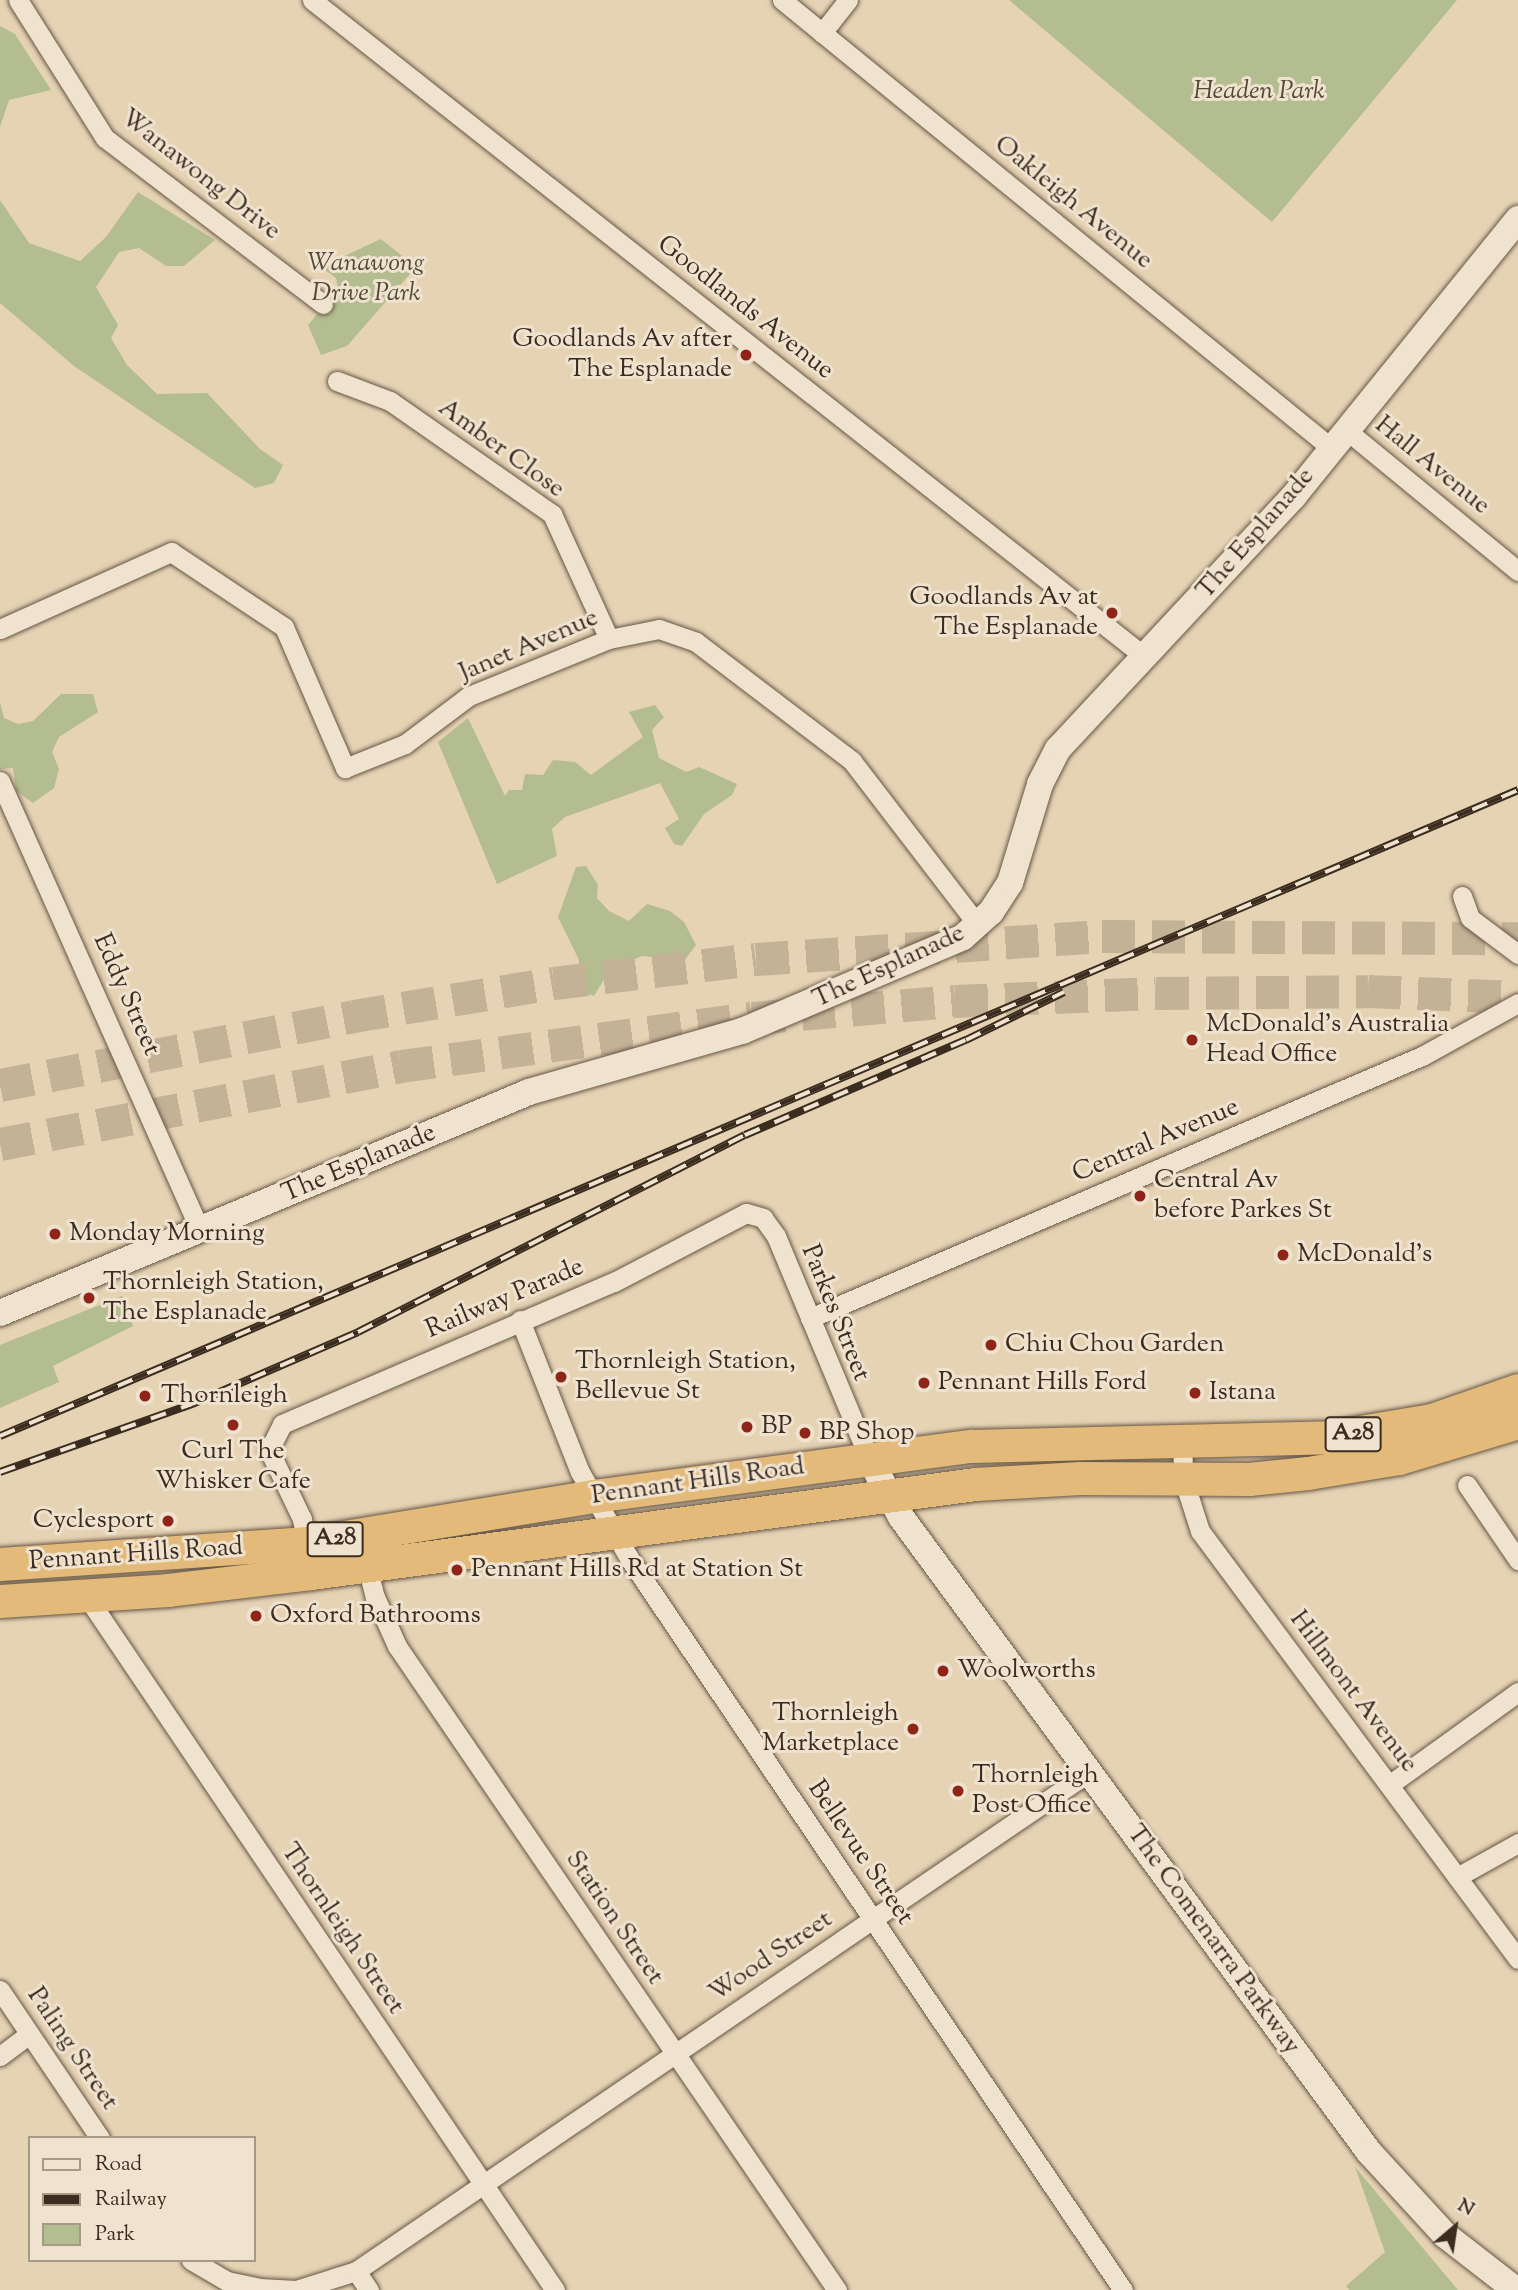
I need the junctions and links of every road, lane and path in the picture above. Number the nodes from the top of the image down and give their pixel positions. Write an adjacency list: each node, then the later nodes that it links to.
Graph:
1 (18, 0): 7 (street, Wanawong Drive)
2 (312, 0): 13 (street, Goodlands Avenue)
3 (782, 0): 5 (street, Oakleigh Avenue)
4 (848, 0): 5 (street)
5 (822, 33): 9 (street, Oakleigh Avenue)
6 (1518, 219): 9 (main road, The Esplanade)
7 (323, 304)
8 (337, 382): 12 (street, Amber Close)
9 (1338, 438): 10 (street, Hall Avenue); 13 (main road, The Esplanade)
10 (1518, 571)
11 (0, 629): 12 (street, Janet Avenue)
12 (608, 639): 16 (street, Janet Avenue)
13 (1145, 657): 16 (main road, The Esplanade)
14 (0, 781): 20 (street, Eddy Street)
15 (1462, 896): 17 (street)
16 (978, 925): 20 (main road, The Esplanade)
17 (1518, 954)
18 (1518, 1003): 22 (street, Central Avenue)
19 (770, 1225): 22 (street, Parkes Street); 23 (street, Railway Parade)
20 (200, 1231): 21 (main road, The Esplanade)
21 (0, 1312)
22 (810, 1318): 27 (street, Parkes Street)
23 (520, 1320): 31 (street, Bellevue Street); 33 (street, Railway Parade)
24 (1518, 1390): 26 (highway, Pennant Hills Road / A28)
25 (1518, 1422): 28 (highway, Pennant Hills Road / A28)
26 (1182, 1441): 27 (highway, Pennant Hills Road / A28); 28 (street, Hillmont Avenue)
27 (869, 1458): 30 (main road, The Comenarra Parkway); 31 (highway, Pennant Hills Road / A28)
28 (1183, 1478): 30 (highway, Pennant Hills Road / A28); 43 (street, Hillmont Avenue)
29 (1466, 1485): 34 (street)
30 (888, 1493): 32 (highway, Pennant Hills Road / A28); 42 (main road, The Comenarra Parkway)
31 (594, 1496): 32 (street, Bellevue Street); 33 (highway, Pennant Hills Road / A28)
32 (614, 1532): 36 (highway, Pennant Hills Road / A28); 46 (street, Bellevue Street)
33 (307, 1543): 35 (highway, Pennant Hills Road / A28)
34 (1518, 1560)
35 (0, 1564)
36 (368, 1566): 38 (highway, Pennant Hills Road / A28); 50 (street, Station Street)
37 (0, 1593): 39 (highway)
38 (87, 1597): 39 (highway, Pennant Hills Road / A28); 53 (street, Thornleigh Street)
39 (40, 1600): 40 (highway, Pennant Hills Road / A28)
40 (0, 1601)
41 (1518, 1692): 43 (street)
42 (1089, 1772): 46 (street, Wood Street); 60 (main road, The Comenarra Parkway)
43 (1389, 1785): 45 (street, Hillmont Avenue)
44 (1518, 1843): 45 (street)
45 (1457, 1877): 47 (street, Hillmont Avenue)
46 (873, 1919): 50 (street, Wood Street); 59 (street, Bellevue Street)
47 (1518, 1959)
48 (0, 1990): 49 (street, Paling Street)
49 (29, 2034): 51 (street); 52 (street, Paling Street)
50 (676, 2054): 53 (street, Wood Street); 58 (street, Station Street)
51 (0, 2056)
52 (99, 2136)
53 (483, 2185): 55 (street); 57 (street, Thornleigh Street)
54 (194, 2262): 55 (street)
55 (356, 2271): 56 (street)
56 (369, 2290)
57 (555, 2290)
58 (837, 2290)
59 (1123, 2290)
60 (1516, 2290)

